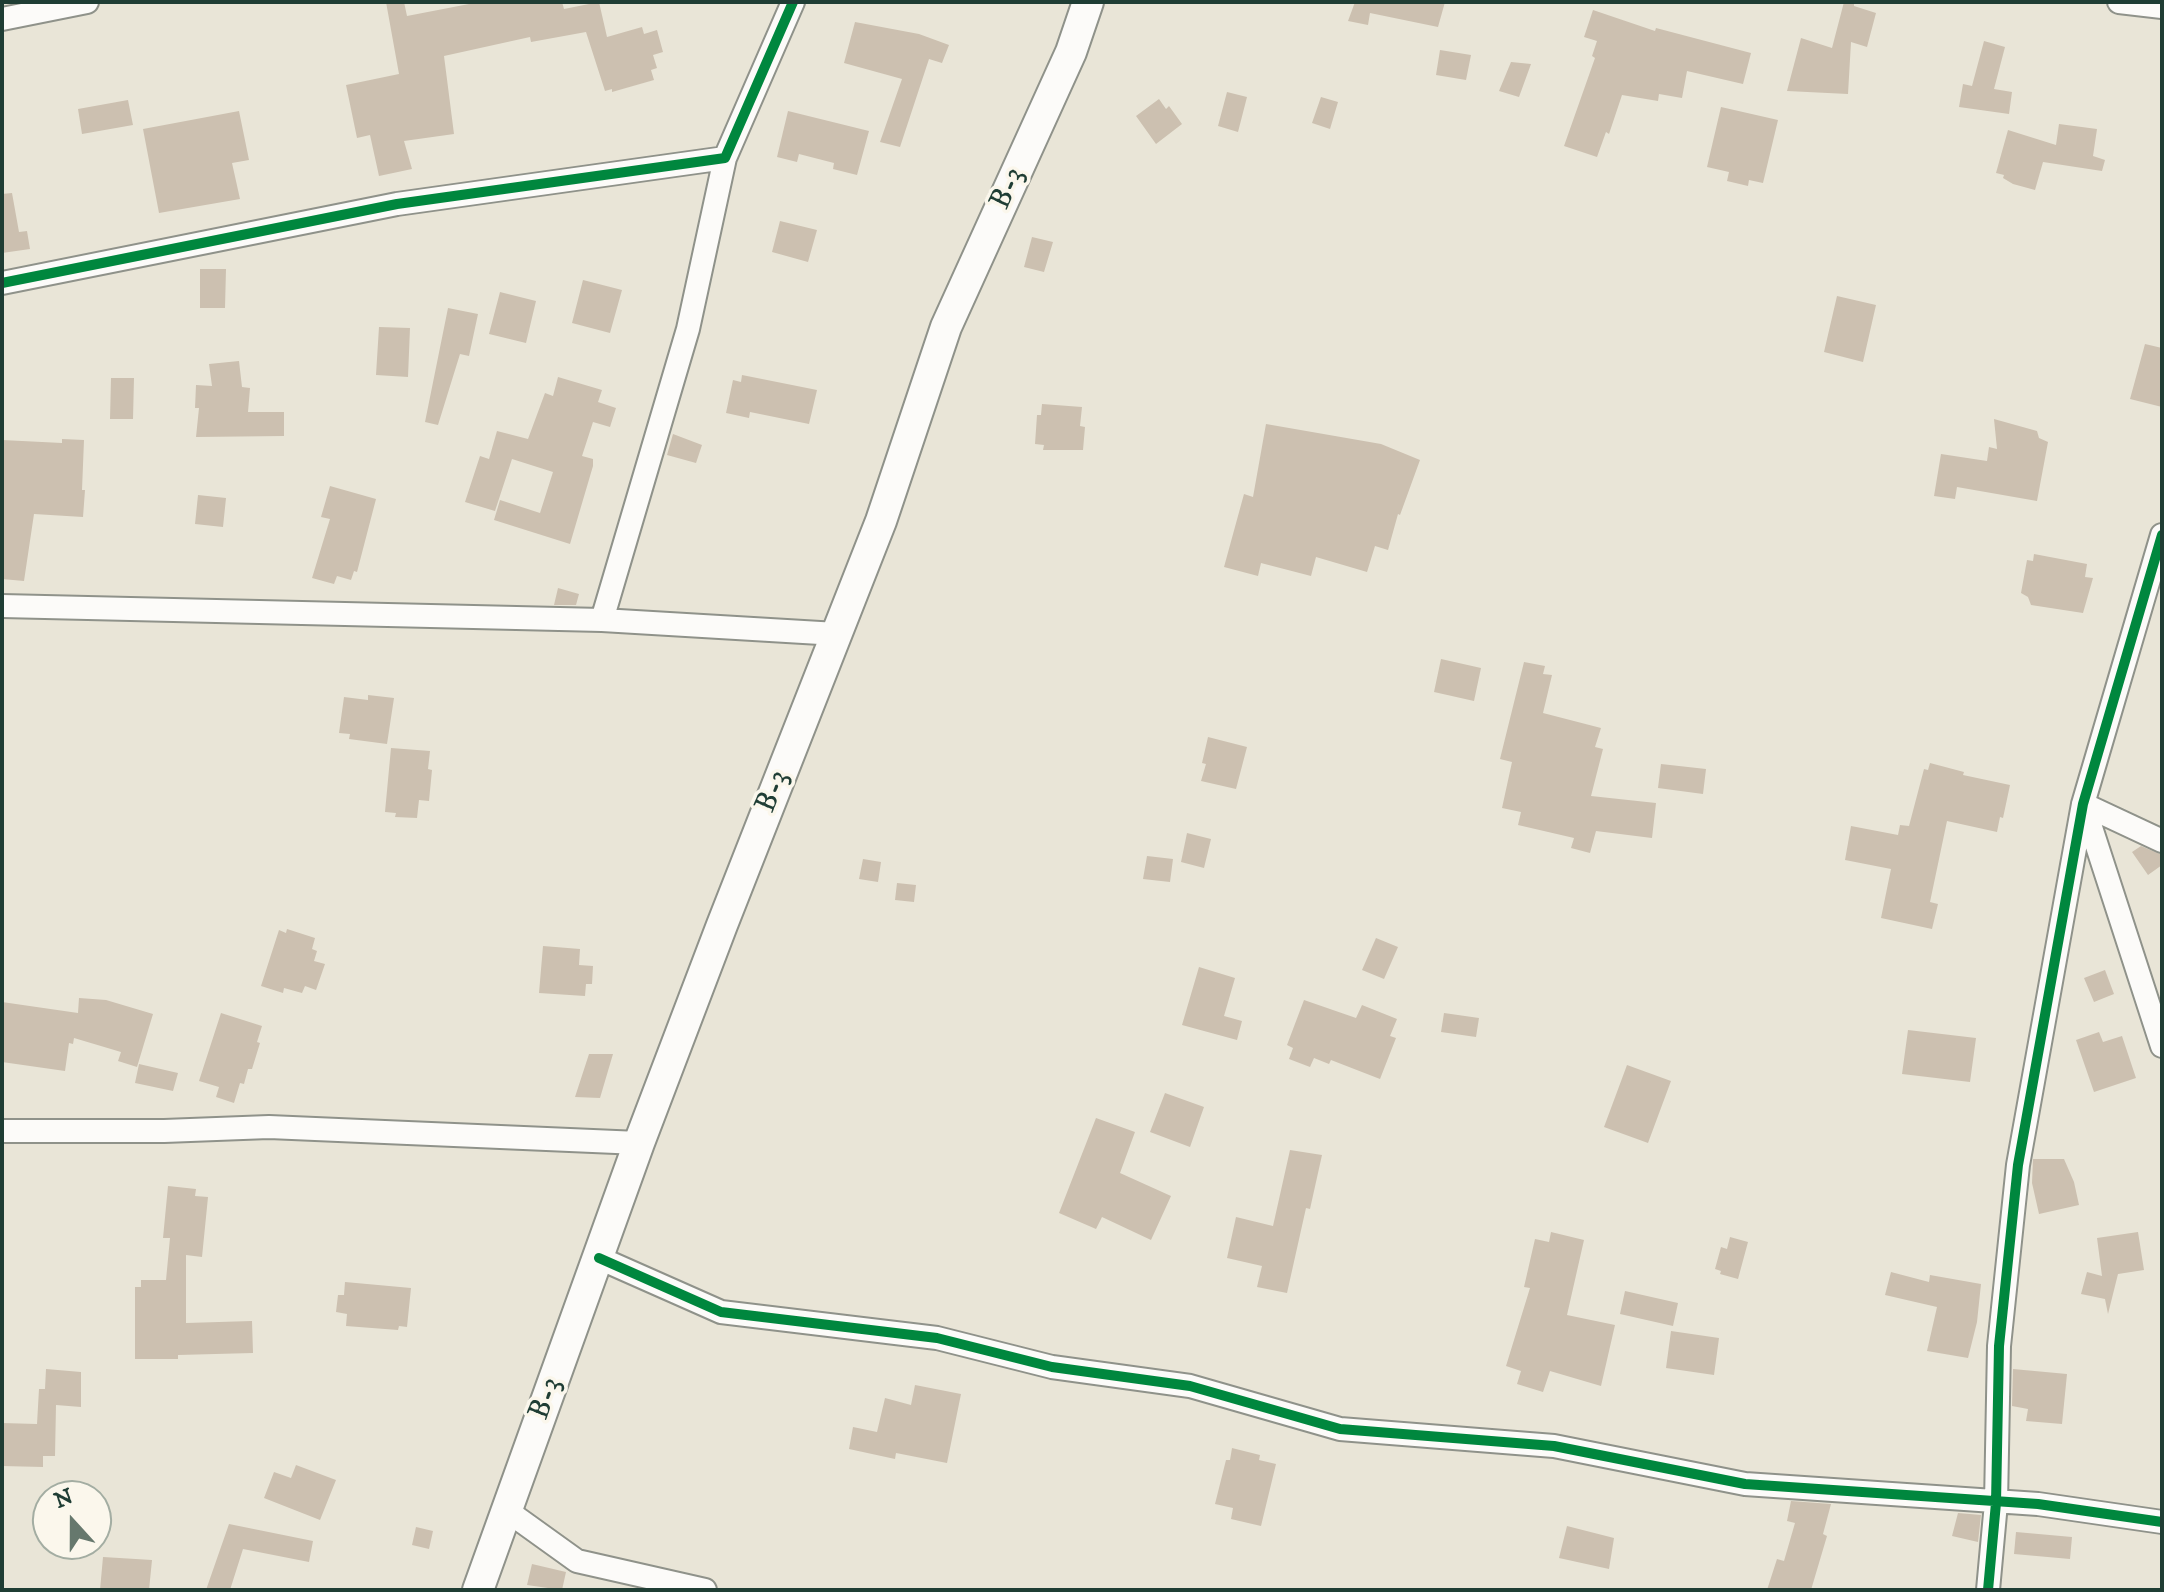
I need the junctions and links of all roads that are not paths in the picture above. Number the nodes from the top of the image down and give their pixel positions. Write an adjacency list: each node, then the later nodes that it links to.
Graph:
1 (87, 2): 6 (street)
2 (793, 2): 7 (street)
3 (1088, 2): 12 (main road, B-3)
4 (2119, 2): 5 (street)
5 (2162, 7)
6 (2, 19)
7 (725, 158): 8 (street); 11 (street)
8 (2, 283)
9 (2162, 535): 13 (street)
10 (2, 606): 11 (street)
11 (602, 620): 12 (street)
12 (837, 634): 17 (main road, B-3)
13 (2083, 804): 14 (street); 15 (street); 19 (street)
14 (2162, 841)
15 (2162, 1046)
16 (2, 1131): 17 (street)
17 (639, 1143): 18 (main road, B-3)
18 (599, 1258): 19 (street); 20 (main road, B-3)
19 (1996, 1503): 21 (street); 24 (street)
20 (506, 1510): 22 (main road, B-3); 23 (street)
21 (2162, 1522)
22 (478, 1590)
23 (705, 1590)
24 (1988, 1590)

